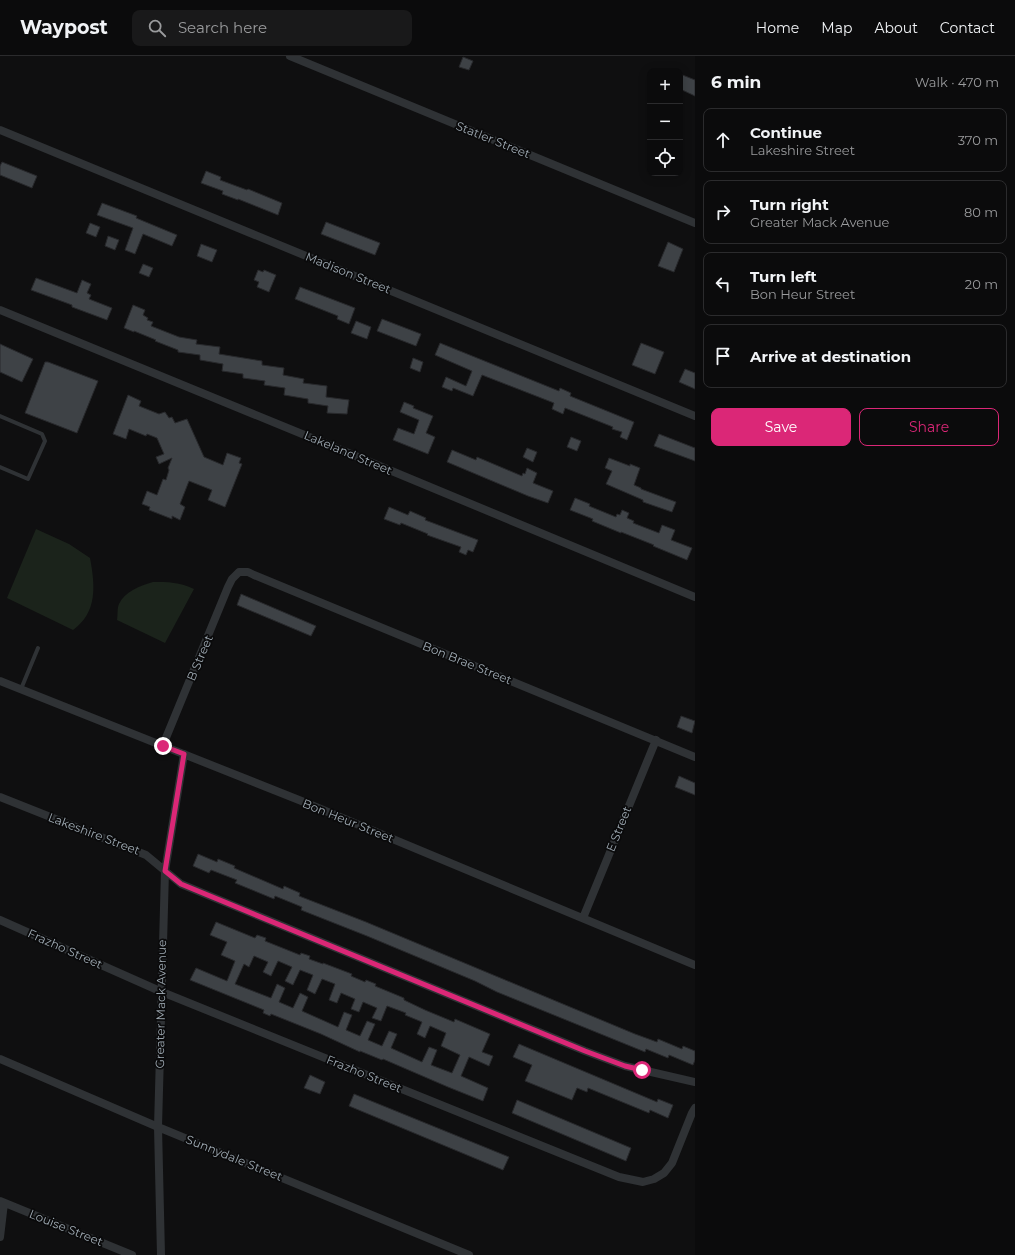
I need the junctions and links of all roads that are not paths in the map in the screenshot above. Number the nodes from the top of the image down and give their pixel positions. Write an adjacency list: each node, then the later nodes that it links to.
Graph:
1 (290, 56): 3 (street, Statler Street)
2 (0, 130): 6 (street, Madison Street)
3 (695, 223)
4 (0, 310): 9 (street, Lakeland Street)
5 (0, 416): 7 (lane)
6 (695, 416)
7 (0, 467)
8 (239, 572): 13 (street, Bon Brae Street); 14 (street, B Street)
9 (695, 596)
10 (38, 648): 12 (lane)
11 (0, 681): 12 (street, Bon Heur Street)
12 (21, 690): 14 (street, Bon Heur Street)
13 (656, 740): 16 (street, Bon Brae Street); 19 (street, E Street)
14 (163, 746): 15 (street, Bon Heur Street)
15 (184, 754): 18 (street, Greater Mack Avenue); 19 (street, Bon Heur Street)
16 (695, 757)
17 (0, 797): 18 (street, Lakeshire Street)
18 (165, 871): 22 (street, Greater Mack Avenue); 24 (street, Lakeshire Street)
19 (583, 918): 21 (street, Bon Heur Street)
20 (0, 920): 22 (street, Frazho Street)
21 (695, 965)
22 (162, 992): 25 (street, Frazho Street); 26 (street, Greater Mack Avenue)
23 (0, 1059): 26 (street, Sunnydale Street)
24 (695, 1082)
25 (695, 1108)
26 (158, 1127): 30 (street, Greater Mack Avenue); 31 (street, Sunnydale Street)
27 (2, 1202): 28 (street); 29 (street, Louise Street)
28 (0, 1237)
29 (132, 1255)
30 (161, 1255)
31 (469, 1255)

